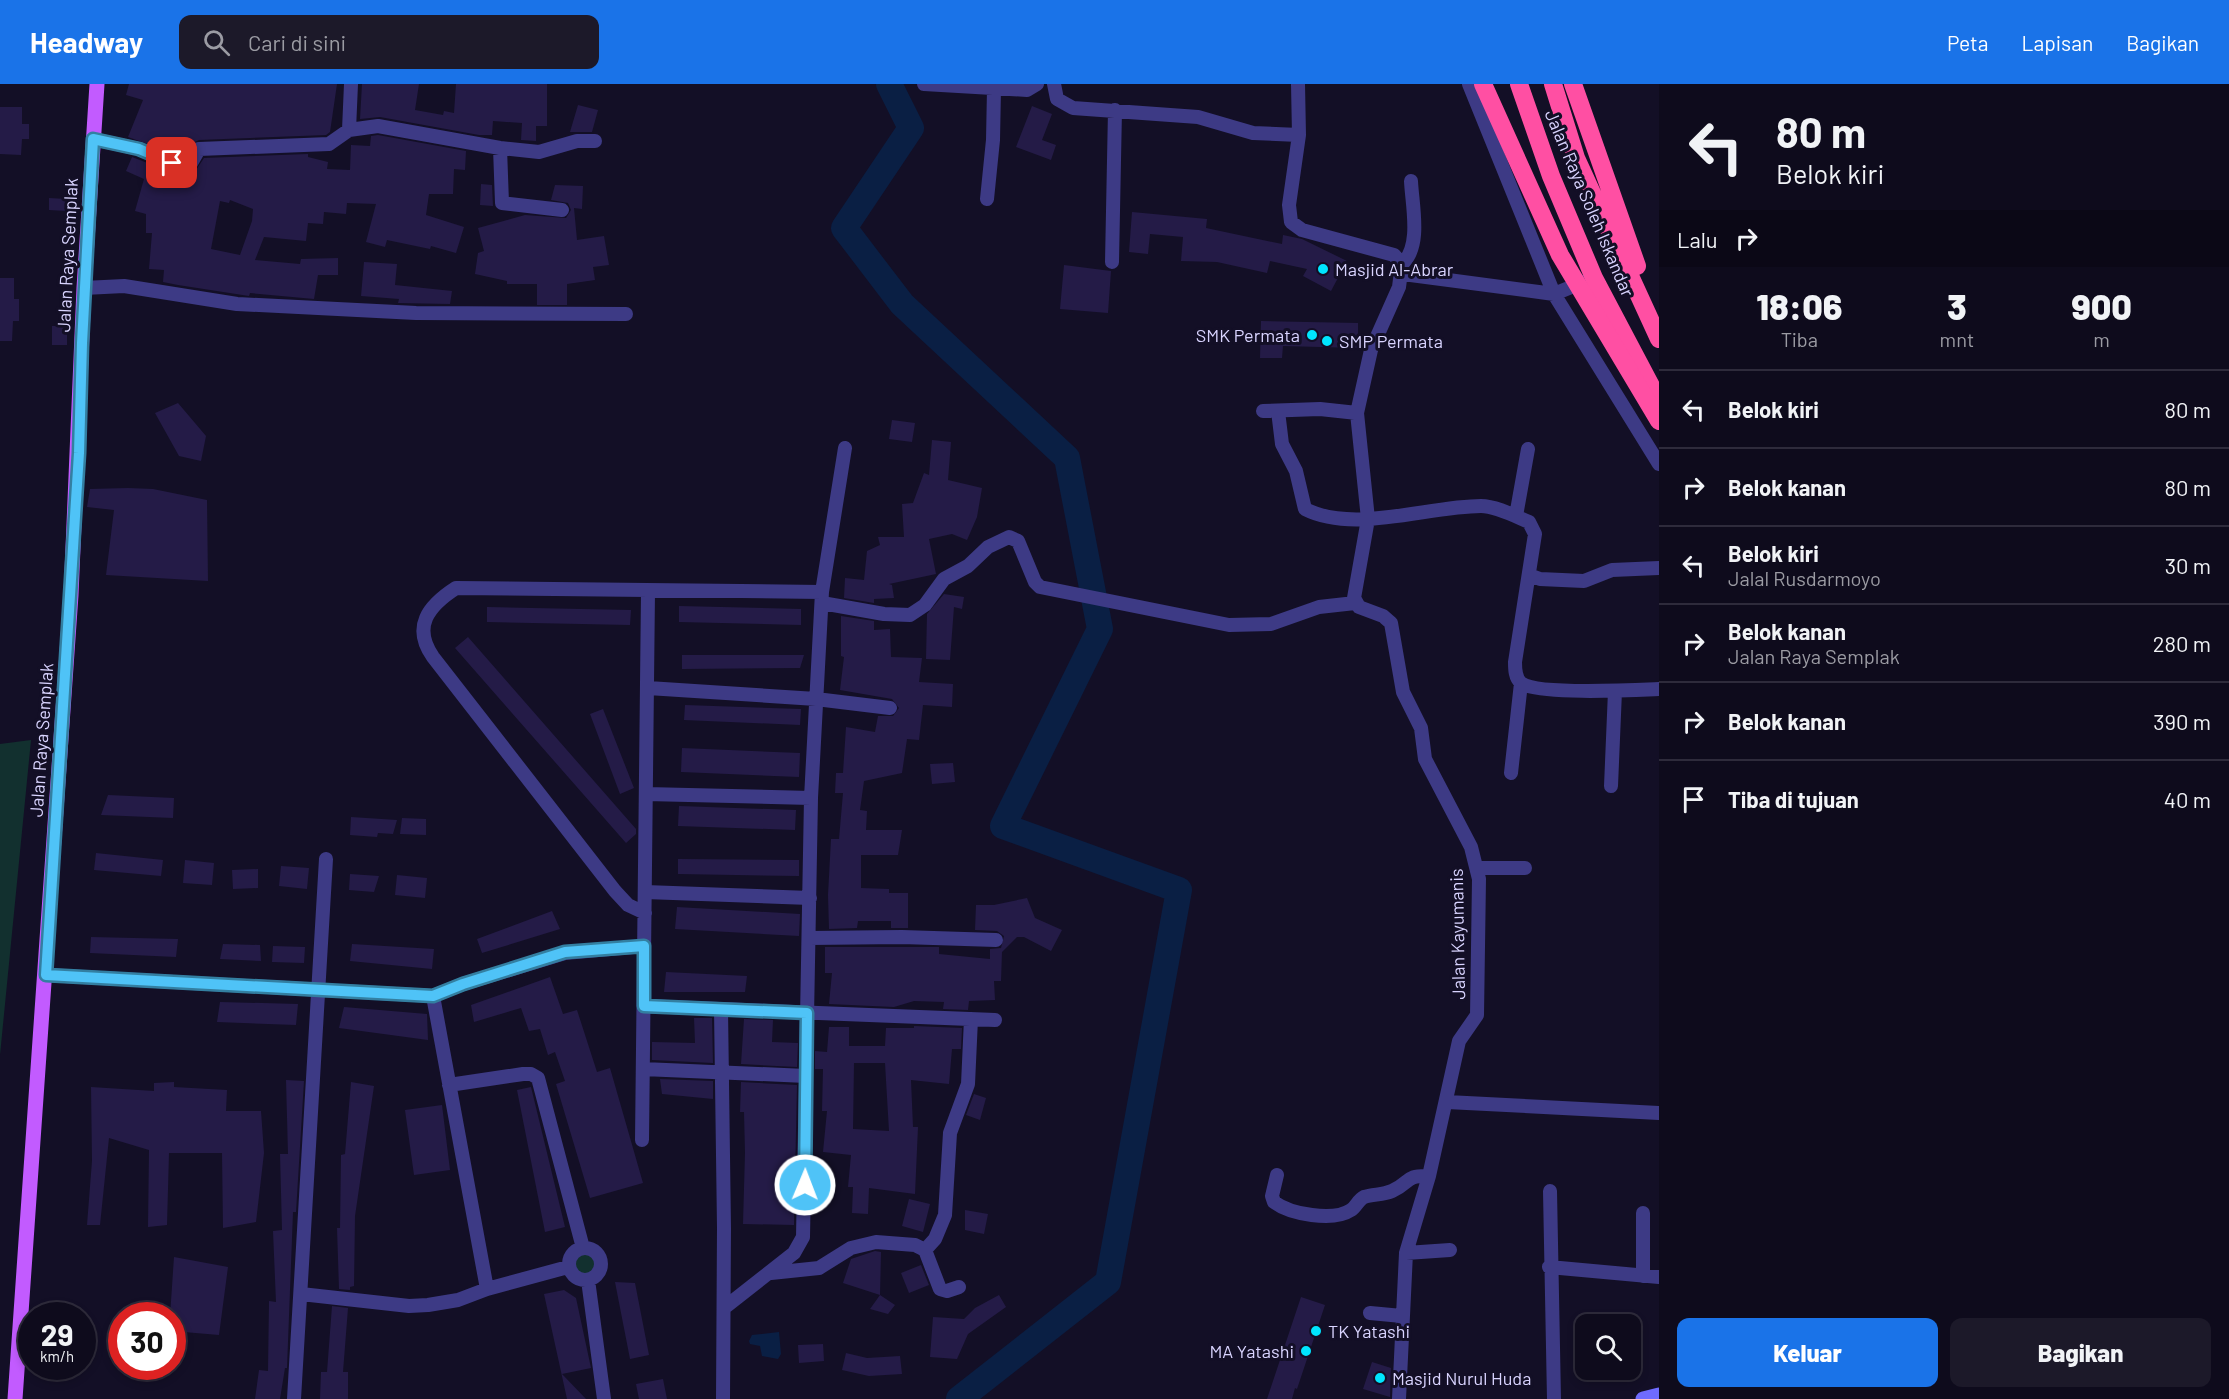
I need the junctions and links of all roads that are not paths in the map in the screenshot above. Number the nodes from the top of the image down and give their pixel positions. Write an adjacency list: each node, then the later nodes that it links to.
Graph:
1 (97, 84): 17 (main road, Jalan Raya Semplak)
2 (351, 84): 15 (street)
3 (924, 84): 12 (street)
4 (1037, 84): 13 (street)
5 (1054, 84): 14 (street)
6 (1298, 84): 16 (street)
7 (1469, 84): 27 (street)
8 (1483, 84): 35 (highway, bridge)
9 (1519, 84): 25 (highway, Jalan Raya Soleh Iskandar)
10 (1552, 84): 30 (highway, Jalan Raya Soleh Iskandar)
11 (1573, 84): 29 (highway)
12 (938, 85): 13 (street)
13 (994, 89): 21 (street)
14 (1115, 110): 16 (street); 23 (street)
15 (349, 130): 17 (street); 19 (street)
16 (1299, 135): 24 (street)
17 (93, 139): 26 (main road, Jalan Raya Semplak)
18 (595, 141): 19 (street)
19 (500, 148): 22 (street)
20 (1411, 181): 24 (street)
21 (987, 199)
22 (562, 210)
23 (1112, 262)
24 (1402, 269): 27 (street); 34 (street)
25 (1594, 278): 27 (street); 31 (highway, Jalan Raya Soleh Iskandar)
26 (84, 288): 28 (street); 65 (main road, Jalan Raya Semplak)
27 (1554, 294): 38 (street)
28 (626, 314)
29 (1659, 315)
30 (1659, 339)
31 (1659, 401)
32 (1263, 411): 33 (street)
33 (1278, 411): 34 (street); 40 (street)
34 (1357, 413): 40 (street)
35 (1659, 421)
36 (844, 448): 44 (street)
37 (1528, 449): 39 (street)
38 (1659, 464)
39 (1516, 516): 40 (street); 42 (street)
40 (1368, 519): 45 (street)
41 (1659, 568): 42 (street)
42 (1529, 575): 46 (street)
43 (648, 592): 44 (street); 47 (street); 61 (street)
44 (822, 598): 45 (street); 50 (street)
45 (1355, 603): 57 (street, Jalan Kayumanis)
46 (1521, 683): 49 (street); 52 (street)
47 (648, 688): 50 (street); 54 (street)
48 (1659, 689): 49 (street)
49 (1615, 691): 53 (street)
50 (816, 699): 51 (street); 55 (street)
51 (890, 708)
52 (1511, 773)
53 (1611, 786)
54 (646, 794): 55 (street); 59 (street)
55 (811, 798): 60 (street)
56 (326, 859): 66 (street)
57 (1478, 868): 58 (street); 77 (street, Jalan Kayumanis)
58 (1525, 868)
59 (645, 892): 60 (street); 61 (street)
60 (810, 898): 62 (street)
61 (645, 914): 64 (street)
62 (809, 938): 63 (street); 70 (street)
63 (996, 940)
64 (644, 946): 67 (street); 68 (street)
65 (46, 975): 66 (street); 101 (main road, Jalan Raya Semplak)
66 (318, 991): 67 (street); 96 (street)
67 (433, 996): 76 (street)
68 (644, 1006): 69 (street); 73 (street)
69 (721, 1009): 70 (street); 74 (street)
70 (807, 1013): 71 (street); 75 (street)
71 (971, 1019): 72 (street); 85 (street)
72 (995, 1020)
73 (643, 1069): 74 (street); 79 (street)
74 (721, 1073): 75 (street); 97 (street)
75 (806, 1076): 90 (street)
76 (449, 1084): 84 (street); 95 (street)
77 (1447, 1102): 78 (street); 81 (street, Jalan Kayumanis)
78 (1659, 1113)
79 (642, 1140)
80 (1277, 1175): 81 (street)
81 (1429, 1176): 87 (street, Jalan Kayumanis)
82 (1550, 1191): 89 (street)
83 (1643, 1213): 91 (street)
84 (583, 1248): 88 (street); 93 (street)
85 (925, 1250): 90 (street); 94 (street)
86 (1450, 1250): 87 (street)
87 (1406, 1252): 99 (street, Jalan Kayumanis)
88 (568, 1267): 93 (street); 95 (street)
89 (1549, 1267): 91 (street); 106 (street)
90 (771, 1273): 97 (street)
91 (1643, 1276): 92 (street)
92 (1659, 1277)
93 (588, 1280): 103 (street)
94 (959, 1287)
95 (487, 1289): 96 (street)
96 (301, 1294): 102 (street)
97 (724, 1308): 104 (street)
98 (1370, 1313): 99 (street)
99 (1402, 1316): 105 (street, Jalan Kayumanis)
100 (1659, 1395): 107 (street)
101 (15, 1399)
102 (294, 1399)
103 (604, 1399)
104 (723, 1399)
105 (1399, 1399)
106 (1554, 1399)
107 (1643, 1399)

